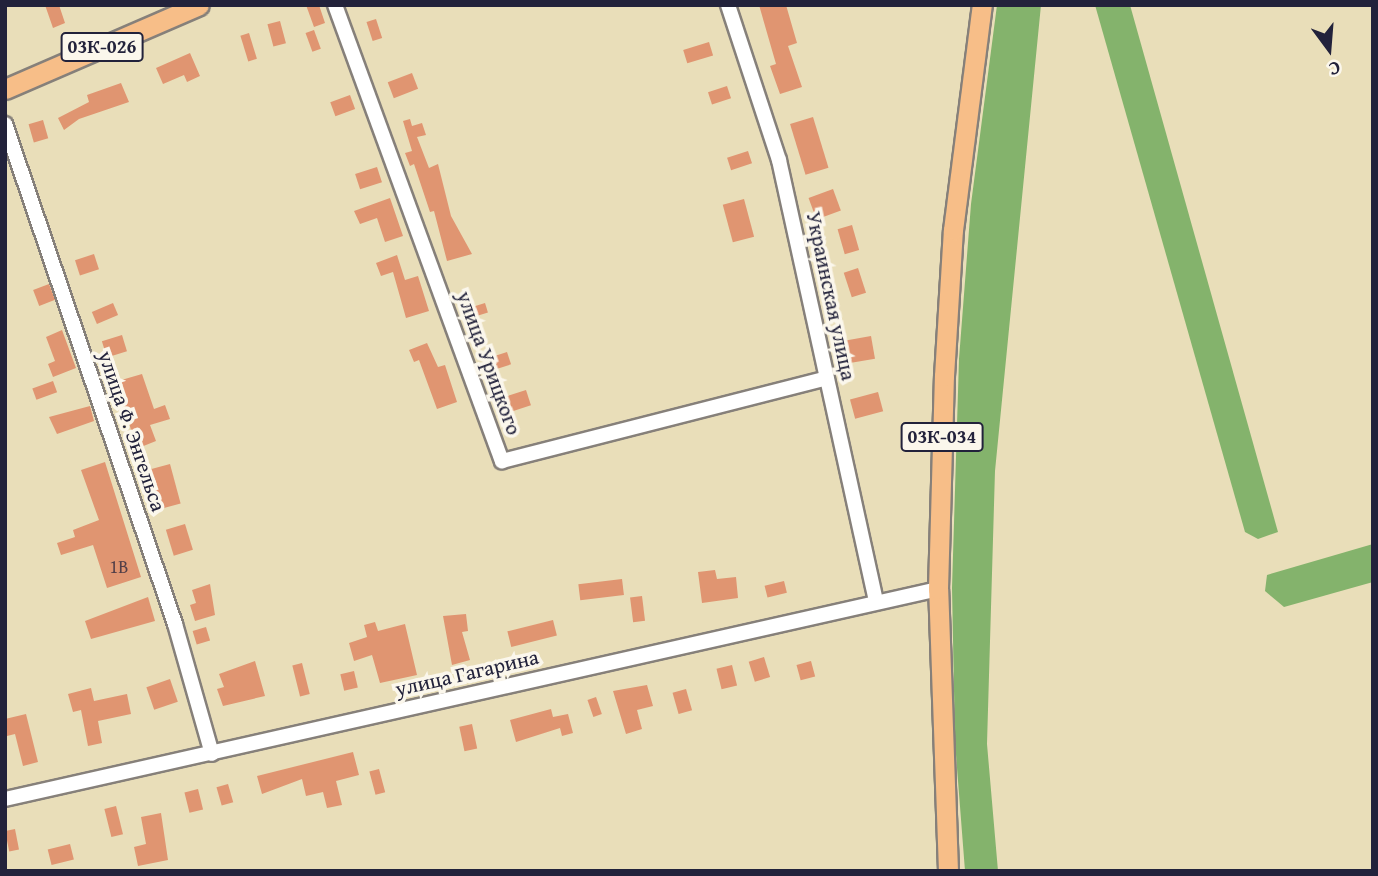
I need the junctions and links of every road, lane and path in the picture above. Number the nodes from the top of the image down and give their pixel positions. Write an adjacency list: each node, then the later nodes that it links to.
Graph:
1 (199, 5): 5 (main road, 03К-026)
2 (335, 5): 7 (street, улица Урицкого)
3 (728, 5): 7 (street, Украинская улица)
4 (982, 5): 8 (main road, 03К-034)
5 (5, 89)
6 (5, 124): 10 (street, улица Ф. Энгельса)
7 (827, 378): 9 (street, Украинская улица)
8 (938, 589): 9 (street, улица Гагарина); 12 (main road, 03К-034)
9 (876, 600): 10 (street, улица Гагарина)
10 (212, 754): 11 (street, улица Гагарина)
11 (5, 799)
12 (948, 871)

